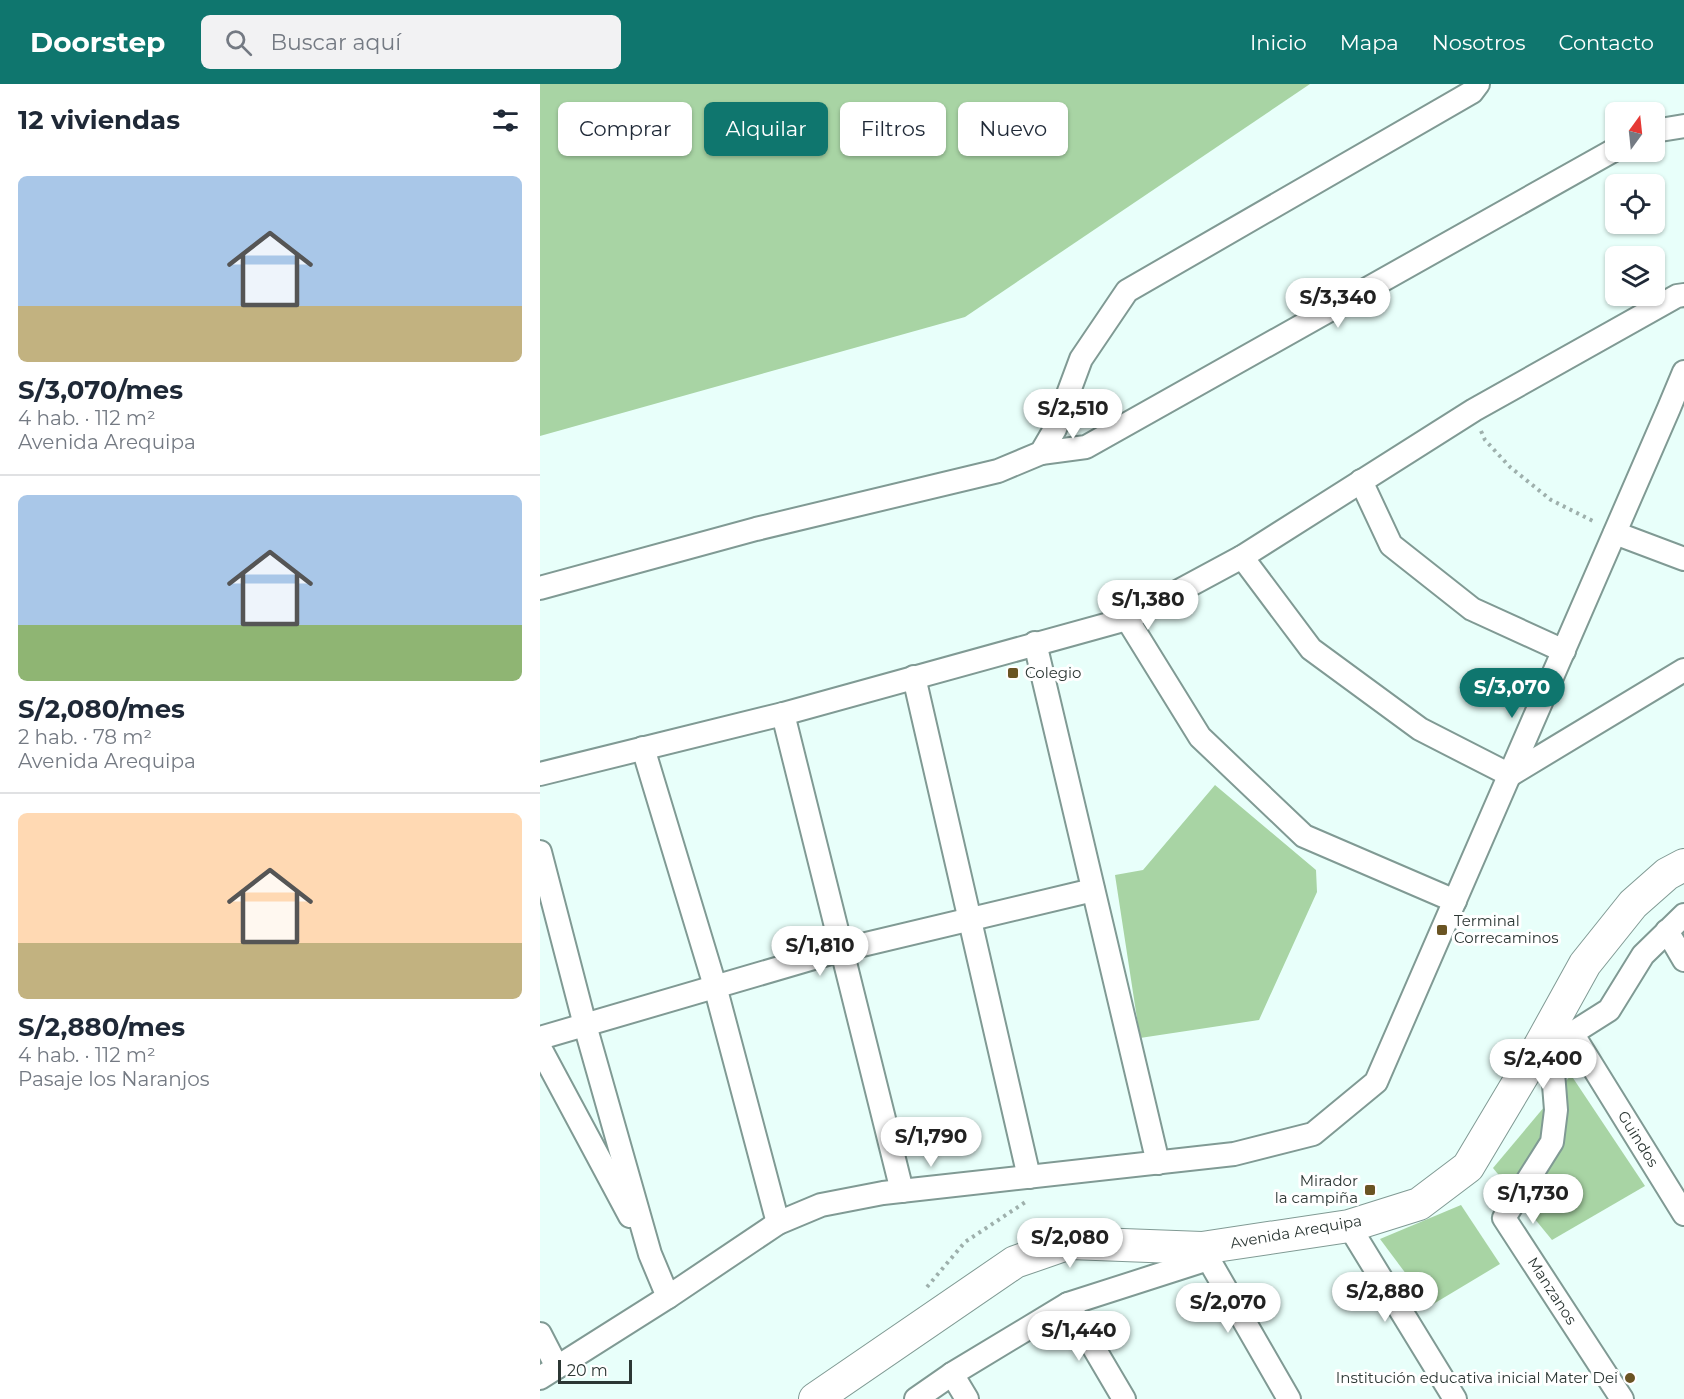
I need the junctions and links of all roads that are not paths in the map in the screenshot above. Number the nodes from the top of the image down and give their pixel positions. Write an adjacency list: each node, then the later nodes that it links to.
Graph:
1 (1478, 84): 8 (street)
2 (1684, 126): 3 (street)
3 (1665, 129)
4 (1605, 155): 8 (street)
5 (1684, 295): 9 (street)
6 (1684, 372): 7 (street)
7 (1677, 412): 10 (street)
8 (1041, 453): 13 (street)
9 (1361, 482): 11 (street); 16 (street)
10 (1615, 533): 12 (street); 16 (street)
11 (1242, 557): 14 (street); 22 (street)
12 (1684, 559)
13 (540, 588)
14 (1127, 619): 15 (street); 26 (street)
15 (1035, 643): 18 (street); 25 (street)
16 (1564, 651): 22 (street)
17 (1684, 670): 22 (street)
18 (914, 677): 19 (street); 28 (street)
19 (783, 714): 20 (street); 30 (street)
20 (643, 748): 21 (street); 32 (street)
21 (540, 774)
22 (1510, 775): 26 (street)
23 (540, 852): 33 (street)
24 (1684, 866): 37 (street, Avenida Arequipa)
25 (1093, 890): 28 (street); 38 (street)
26 (1455, 901): 38 (street)
27 (1684, 915): 29 (street)
28 (970, 920): 30 (street); 39 (street)
29 (1667, 931): 31 (street); 34 (street)
30 (841, 950): 32 (street); 40 (street)
31 (1684, 960)
32 (715, 986): 33 (street); 42 (street)
33 (585, 1025): 35 (street); 44 (street)
34 (1572, 1033): 37 (street); 41 (street, Guindos)
35 (540, 1038)
36 (540, 1048): 44 (street)
37 (1542, 1052): 43 (street, Avenida Arequipa); 57 (street, Manzanos)
38 (1158, 1163): 39 (street)
39 (1033, 1187): 40 (street)
40 (902, 1191): 42 (street)
41 (1684, 1214)
42 (778, 1223): 46 (street)
43 (1349, 1226): 45 (street, Avenida Arequipa); 56 (street)
44 (650, 1254): 46 (street)
45 (1205, 1254): 47 (street); 51 (street, Avenida Arequipa); 55 (street)
46 (668, 1297): 49 (street)
47 (1068, 1304): 50 (street); 54 (street)
48 (540, 1334): 49 (street)
49 (548, 1372)
50 (952, 1374): 52 (street); 53 (street)
51 (815, 1399)
52 (916, 1399)
53 (967, 1399)
54 (1124, 1399)
55 (1289, 1399)
56 (1455, 1399)
57 (1622, 1399)

